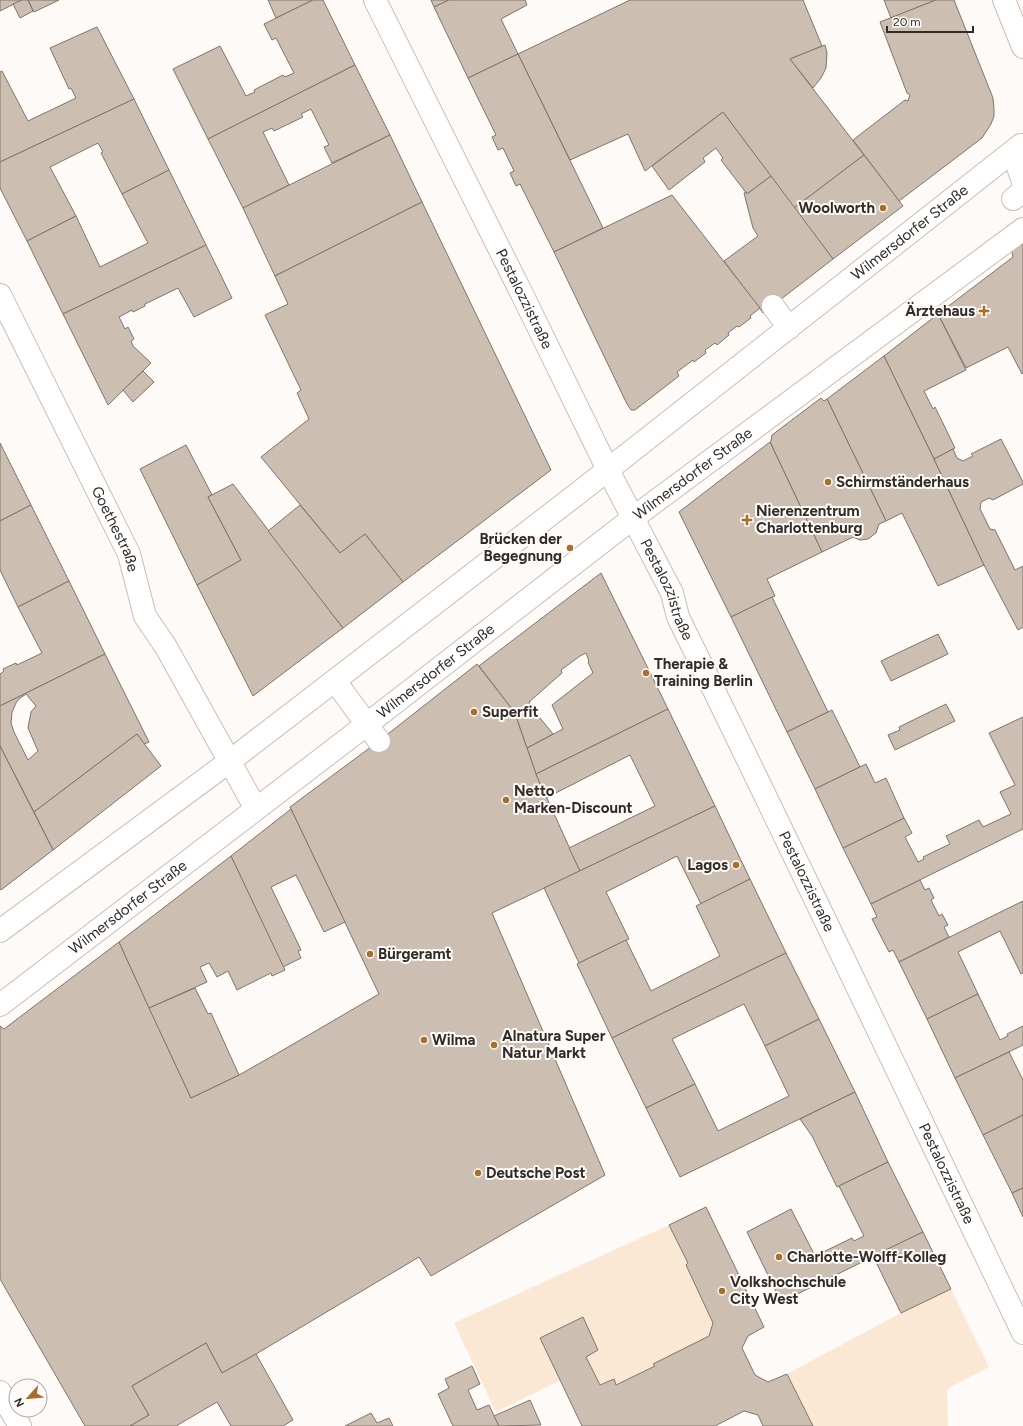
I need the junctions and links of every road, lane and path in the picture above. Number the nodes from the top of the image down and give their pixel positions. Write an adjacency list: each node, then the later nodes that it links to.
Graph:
1 (375, 0): 9 (street, Pestalozzistraße)
2 (1004, 0): 3 (street)
3 (1023, 47)
4 (1020, 191): 8 (street, Wilmersdorfer Straße)
5 (1023, 229): 10 (street, Wilmersdorfer Straße)
6 (0, 295): 13 (street, Goethestraße)
7 (773, 306): 8 (street)
8 (789, 328): 9 (street, Wilmersdorfer Straße)
9 (608, 470): 10 (street, Pestalozzistraße); 11 (street, Wilmersdorfer Straße)
10 (633, 518): 12 (street, Wilmersdorfer Straße); 17 (street, Pestalozzistraße)
11 (335, 681): 12 (street, Wilmersdorfer Straße); 13 (street, Wilmersdorfer Straße)
12 (372, 733): 14 (street, Wilmersdorfer Straße)
13 (230, 761): 14 (street); 15 (street, Wilmersdorfer Straße)
14 (256, 809): 16 (street, Wilmersdorfer Straße)
15 (0, 931)
16 (0, 1005)
17 (1023, 1333)
18 (0, 1392): 19 (street)
19 (20, 1426)

